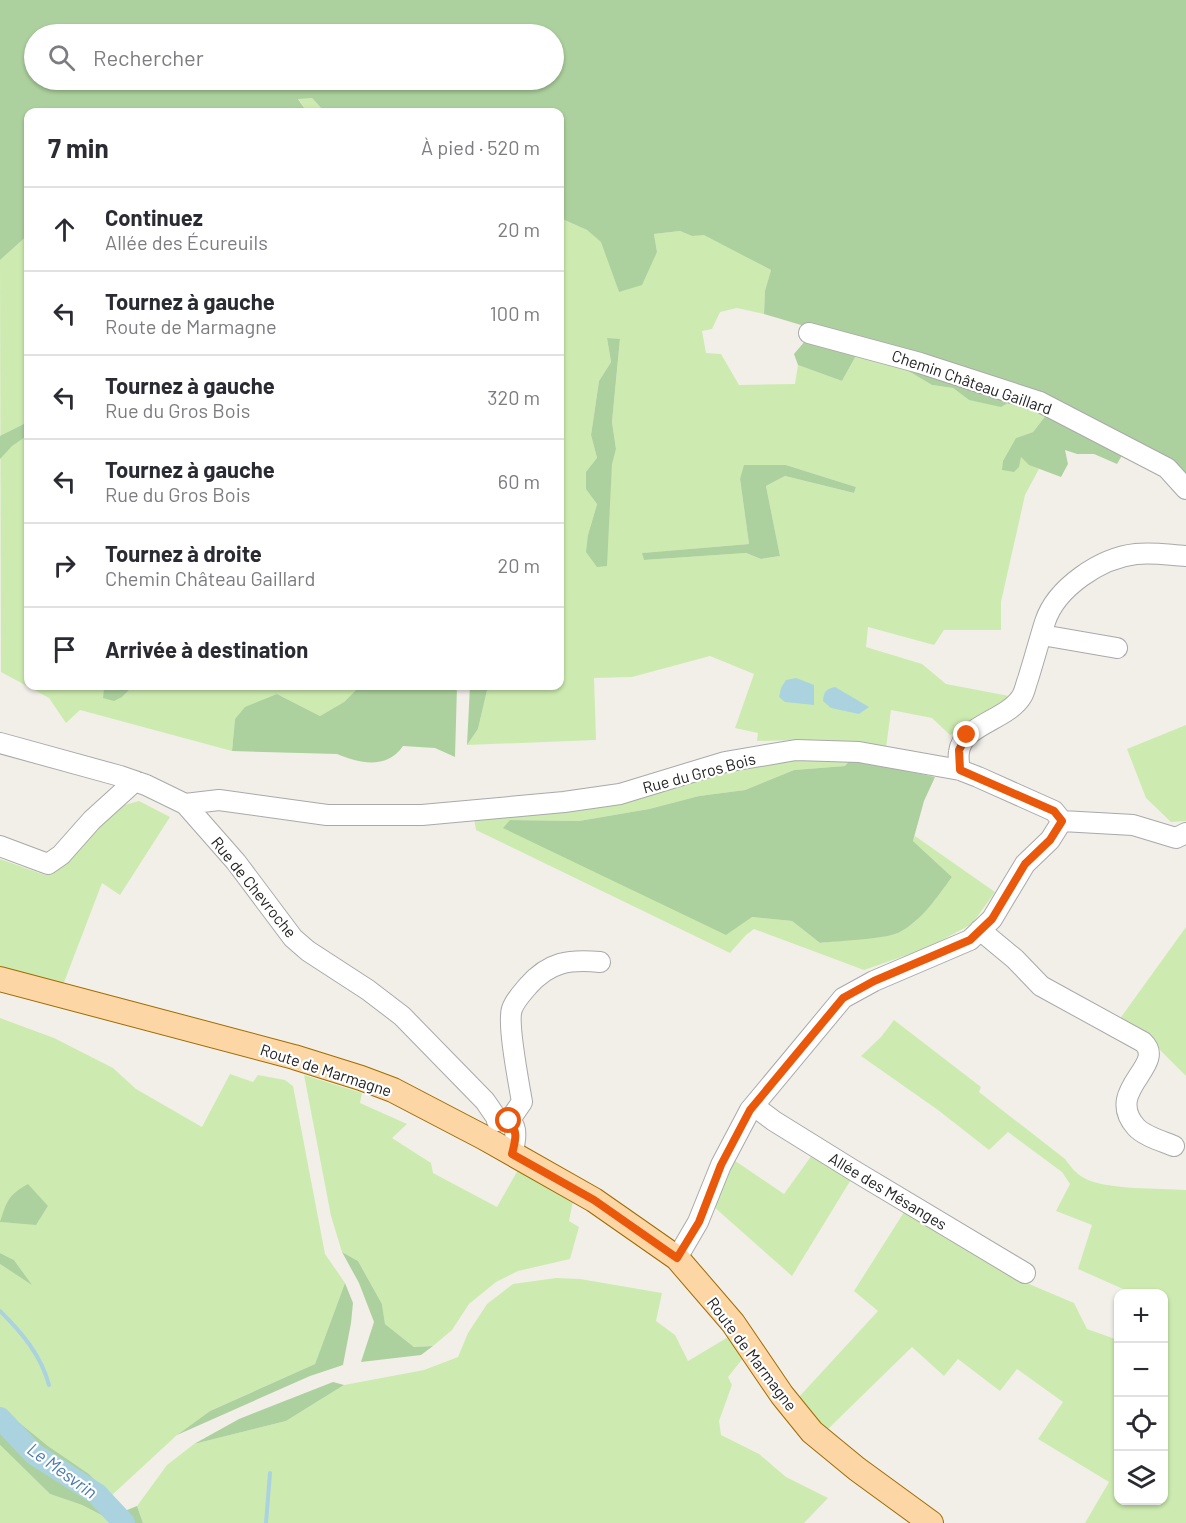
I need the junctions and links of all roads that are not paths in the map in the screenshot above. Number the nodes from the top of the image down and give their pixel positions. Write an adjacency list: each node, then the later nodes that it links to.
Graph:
1 (809, 333): 2 (street, Chemin Château Gaillard)
2 (1186, 489)
3 (1186, 556): 4 (street)
4 (1042, 635): 5 (street); 6 (street)
5 (1117, 648)
6 (964, 740): 8 (street); 9 (street)
7 (0, 743): 10 (street, Rue de Chevroche)
8 (920, 763): 9 (street, Rue du Gros Bois); 11 (street, Rue du Gros Bois)
9 (960, 770): 12 (street, Rue du Gros Bois)
10 (135, 781): 11 (street, Rue de Chevroche); 14 (street)
11 (185, 804): 19 (street, Rue de Chevroche)
12 (1062, 821): 13 (street); 15 (street)
13 (1186, 833)
14 (0, 846)
15 (980, 930): 18 (street); 20 (street)
16 (600, 962): 19 (street)
17 (0, 979): 19 (main road, Route de Marmagne)
18 (754, 1106): 21 (street); 22 (street, Allée des Mésanges)
19 (497, 1126): 21 (main road, Route de Marmagne)
20 (1174, 1146)
21 (677, 1258): 23 (main road, Route de Marmagne)
22 (1025, 1273)
23 (931, 1523)

